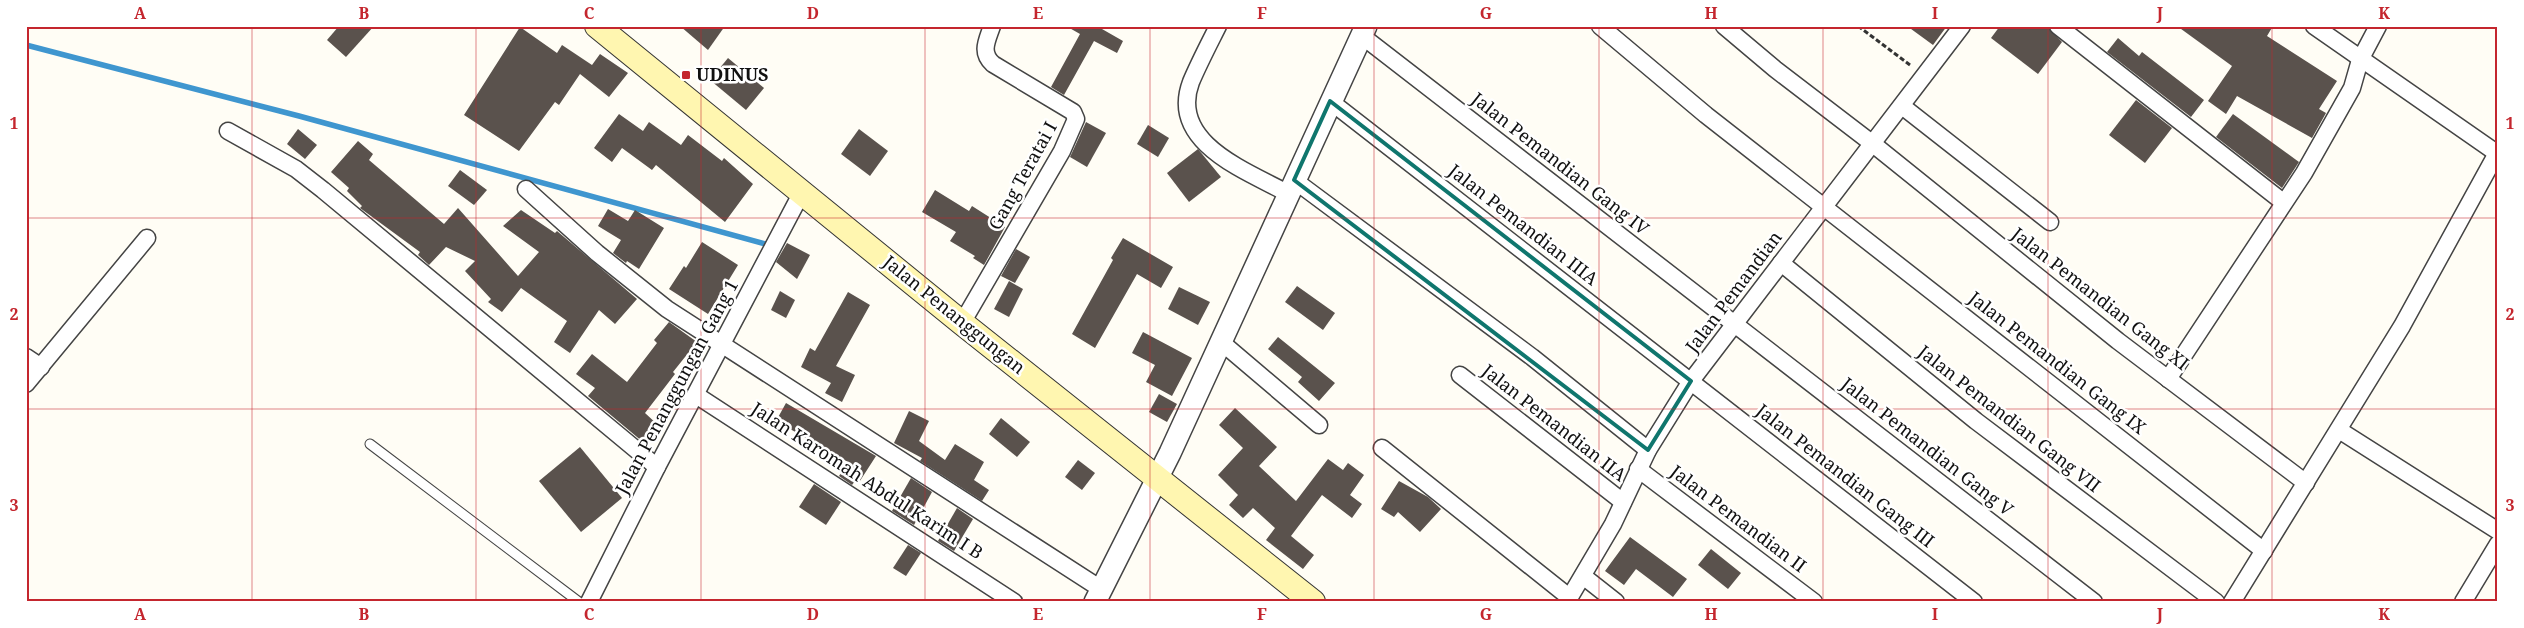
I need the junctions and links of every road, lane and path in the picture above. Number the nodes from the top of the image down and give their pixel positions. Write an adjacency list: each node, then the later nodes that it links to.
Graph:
1 (597, 26): 21 (main road, Jalan Penanggungan)
2 (992, 26): 28 (street, Gang Teratai I)
3 (1218, 26): 19 (street)
4 (1600, 26): 23 (street, Jalan Pemandian Gang IX)
5 (1724, 26): 17 (street, Jalan Pemandian Gang XI)
6 (1858, 26): 13 (path)
7 (1962, 26): 13 (street, Jalan Pemandian)
8 (2058, 26): 22 (street)
9 (2378, 26): 12 (street)
10 (2321, 29): 12 (street)
11 (1364, 31): 14 (street); 27 (street, Jalan Pemandian Gang IV)
12 (2360, 60): 18 (street); 22 (street)
13 (1924, 76): 15 (street, Jalan Pemandian)
14 (1330, 101): 19 (street); 35 (street, Jalan Pemandian IIIA)
15 (1902, 106): 17 (street, Jalan Pemandian); 24 (street)
16 (228, 131): 43 (street)
17 (1873, 144): 23 (street, Jalan Pemandian); 34 (street, Jalan Pemandian Gang XI)
18 (2498, 153): 39 (street)
19 (1292, 187): 29 (street); 42 (street)
20 (526, 189): 30 (street)
21 (802, 192): 28 (main road, Jalan Penanggungan); 30 (street, Jalan Penanggungan Gang 1)
22 (2283, 202): 34 (street)
23 (1824, 207): 26 (street, Jalan Pemandian); 50 (street, Jalan Pemandian Gang IX)
24 (2050, 222)
25 (147, 238): 32 (street)
26 (1782, 263): 27 (street, Jalan Pemandian); 63 (street, Jalan Pemandian Gang VII)
27 (1735, 322): 35 (street, Jalan Pemandian); 62 (street, Jalan Pemandian Gang V)
28 (962, 323): 45 (main road, Jalan Penanggungan)
29 (1220, 341): 38 (street); 45 (street)
30 (721, 345): 37 (street, Jalan Penanggungan Gang 1); 53 (street)
31 (26, 357): 32 (street)
32 (40, 367): 36 (street)
33 (1460, 375): 47 (street, Jalan Pemandian IIA)
34 (2168, 379): 46 (street, Jalan Pemandian Gang XI)
35 (1691, 381): 42 (street, Jalan Pemandian); 61 (street, Jalan Pemandian Gang III)
36 (26, 384)
37 (696, 395): 43 (street, Jalan Penanggungan Gang 1); 57 (street, Jalan Karomah Abdul Karim I B)
38 (1319, 425)
39 (2339, 430): 46 (street); 48 (street)
40 (370, 444): 55 (lane)
41 (1382, 448): 54 (street)
42 (1648, 450): 44 (street, Jalan Pemandian)
43 (657, 468): 56 (street, Jalan Penanggungan Gang 1)
44 (1638, 468): 47 (street, Jalan Pemandian); 60 (street, Jalan Pemandian II)
45 (1158, 479): 53 (street); 58 (main road, Jalan Penanggungan)
46 (2306, 483): 50 (street)
47 (1623, 502): 52 (street, Jalan Pemandian)
48 (2498, 531)
49 (2498, 544): 51 (street)
50 (2264, 551): 64 (street)
51 (2491, 569): 65 (street)
52 (1583, 576): 54 (street, Jalan Pemandian); 59 (street)
53 (1098, 595)
54 (1568, 600)
55 (579, 602)
56 (589, 602)
57 (1014, 602)
58 (1314, 602)
59 (1616, 602)
60 (1814, 602)
61 (1974, 602)
62 (2094, 602)
63 (2216, 602)
64 (2232, 602)
65 (2462, 602)

